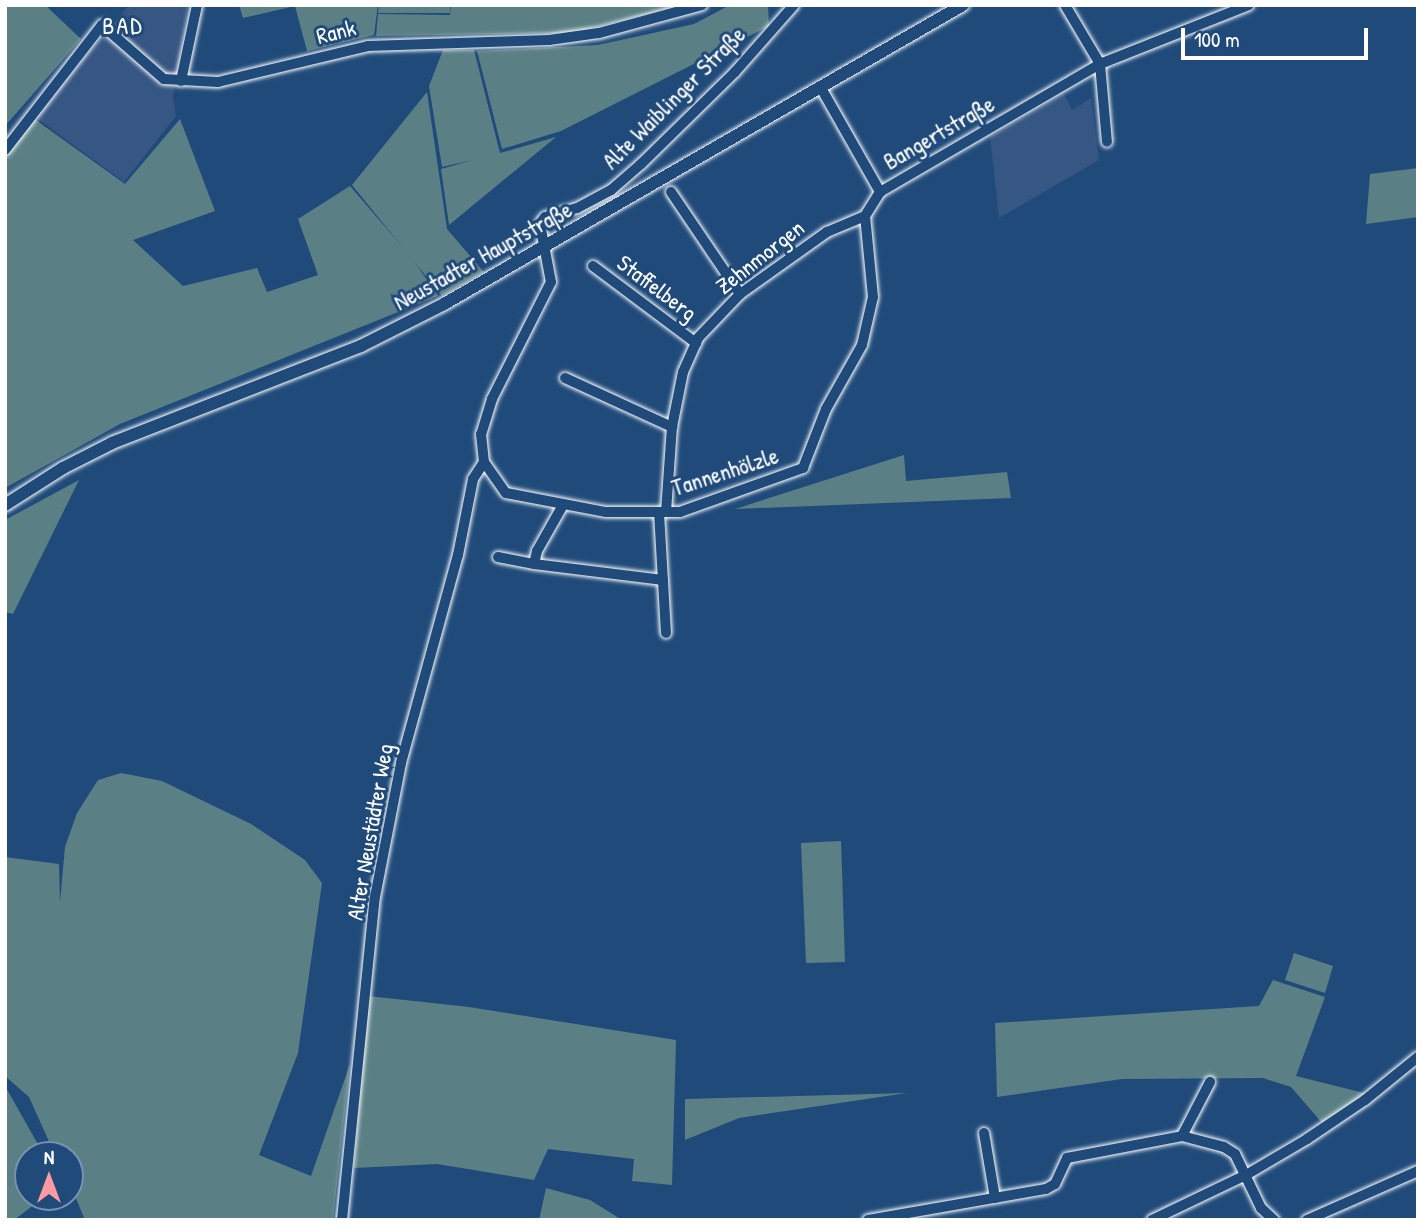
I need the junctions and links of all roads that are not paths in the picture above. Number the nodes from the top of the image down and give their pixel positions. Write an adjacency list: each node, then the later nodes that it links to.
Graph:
1 (197, 5): 8 (street)
2 (702, 5): 8 (street, Rank)
3 (793, 5): 15 (street, Alte Waiblinger Straße)
4 (963, 5): 9 (street, Neustadter Hauptstraße)
5 (1065, 5): 7 (street)
6 (1249, 5): 7 (street, Bangertstraße)
7 (1100, 64): 10 (street); 13 (street, Bangertstraße)
8 (181, 81): 11 (street, Rank)
9 (821, 88): 13 (street); 15 (street, Neustadter Hauptstraße)
10 (1107, 142)
11 (5, 150)
12 (671, 192): 17 (street)
13 (880, 192): 14 (street, Bangertstraße)
14 (865, 216): 17 (street, Zehnmorgen); 24 (street, Tannenhölzle)
15 (545, 248): 21 (street, Alte Waiblinger Straße); 23 (street, Neustadter Hauptstraße)
16 (593, 266): 18 (street, Staffelberg)
17 (740, 294): 18 (street, Zehnmorgen)
18 (696, 343): 20 (street, Zehnmorgen)
19 (565, 378): 20 (street)
20 (672, 427): 24 (street, Zehnmorgen)
21 (484, 462): 22 (street, Tannenhölzle); 37 (street, Alter Neustädter Weg)
22 (563, 505): 24 (street, Tannenhölzle); 26 (street)
23 (5, 506)
24 (663, 512): 27 (street, Tannenhölzle)
25 (498, 557): 26 (street)
26 (534, 564): 27 (street)
27 (663, 579): 28 (street, Tannenhölzle)
28 (666, 634)
29 (1418, 1057): 34 (street)
30 (1210, 1082): 32 (street)
31 (984, 1133): 35 (street)
32 (1182, 1136): 34 (street); 35 (street)
33 (1418, 1171): 41 (street)
34 (1246, 1175): 39 (street); 40 (street)
35 (995, 1198): 36 (street)
36 (928, 1215): 38 (street)
37 (342, 1220)
38 (868, 1220)
39 (1152, 1220)
40 (1274, 1220)
41 (1307, 1220)

